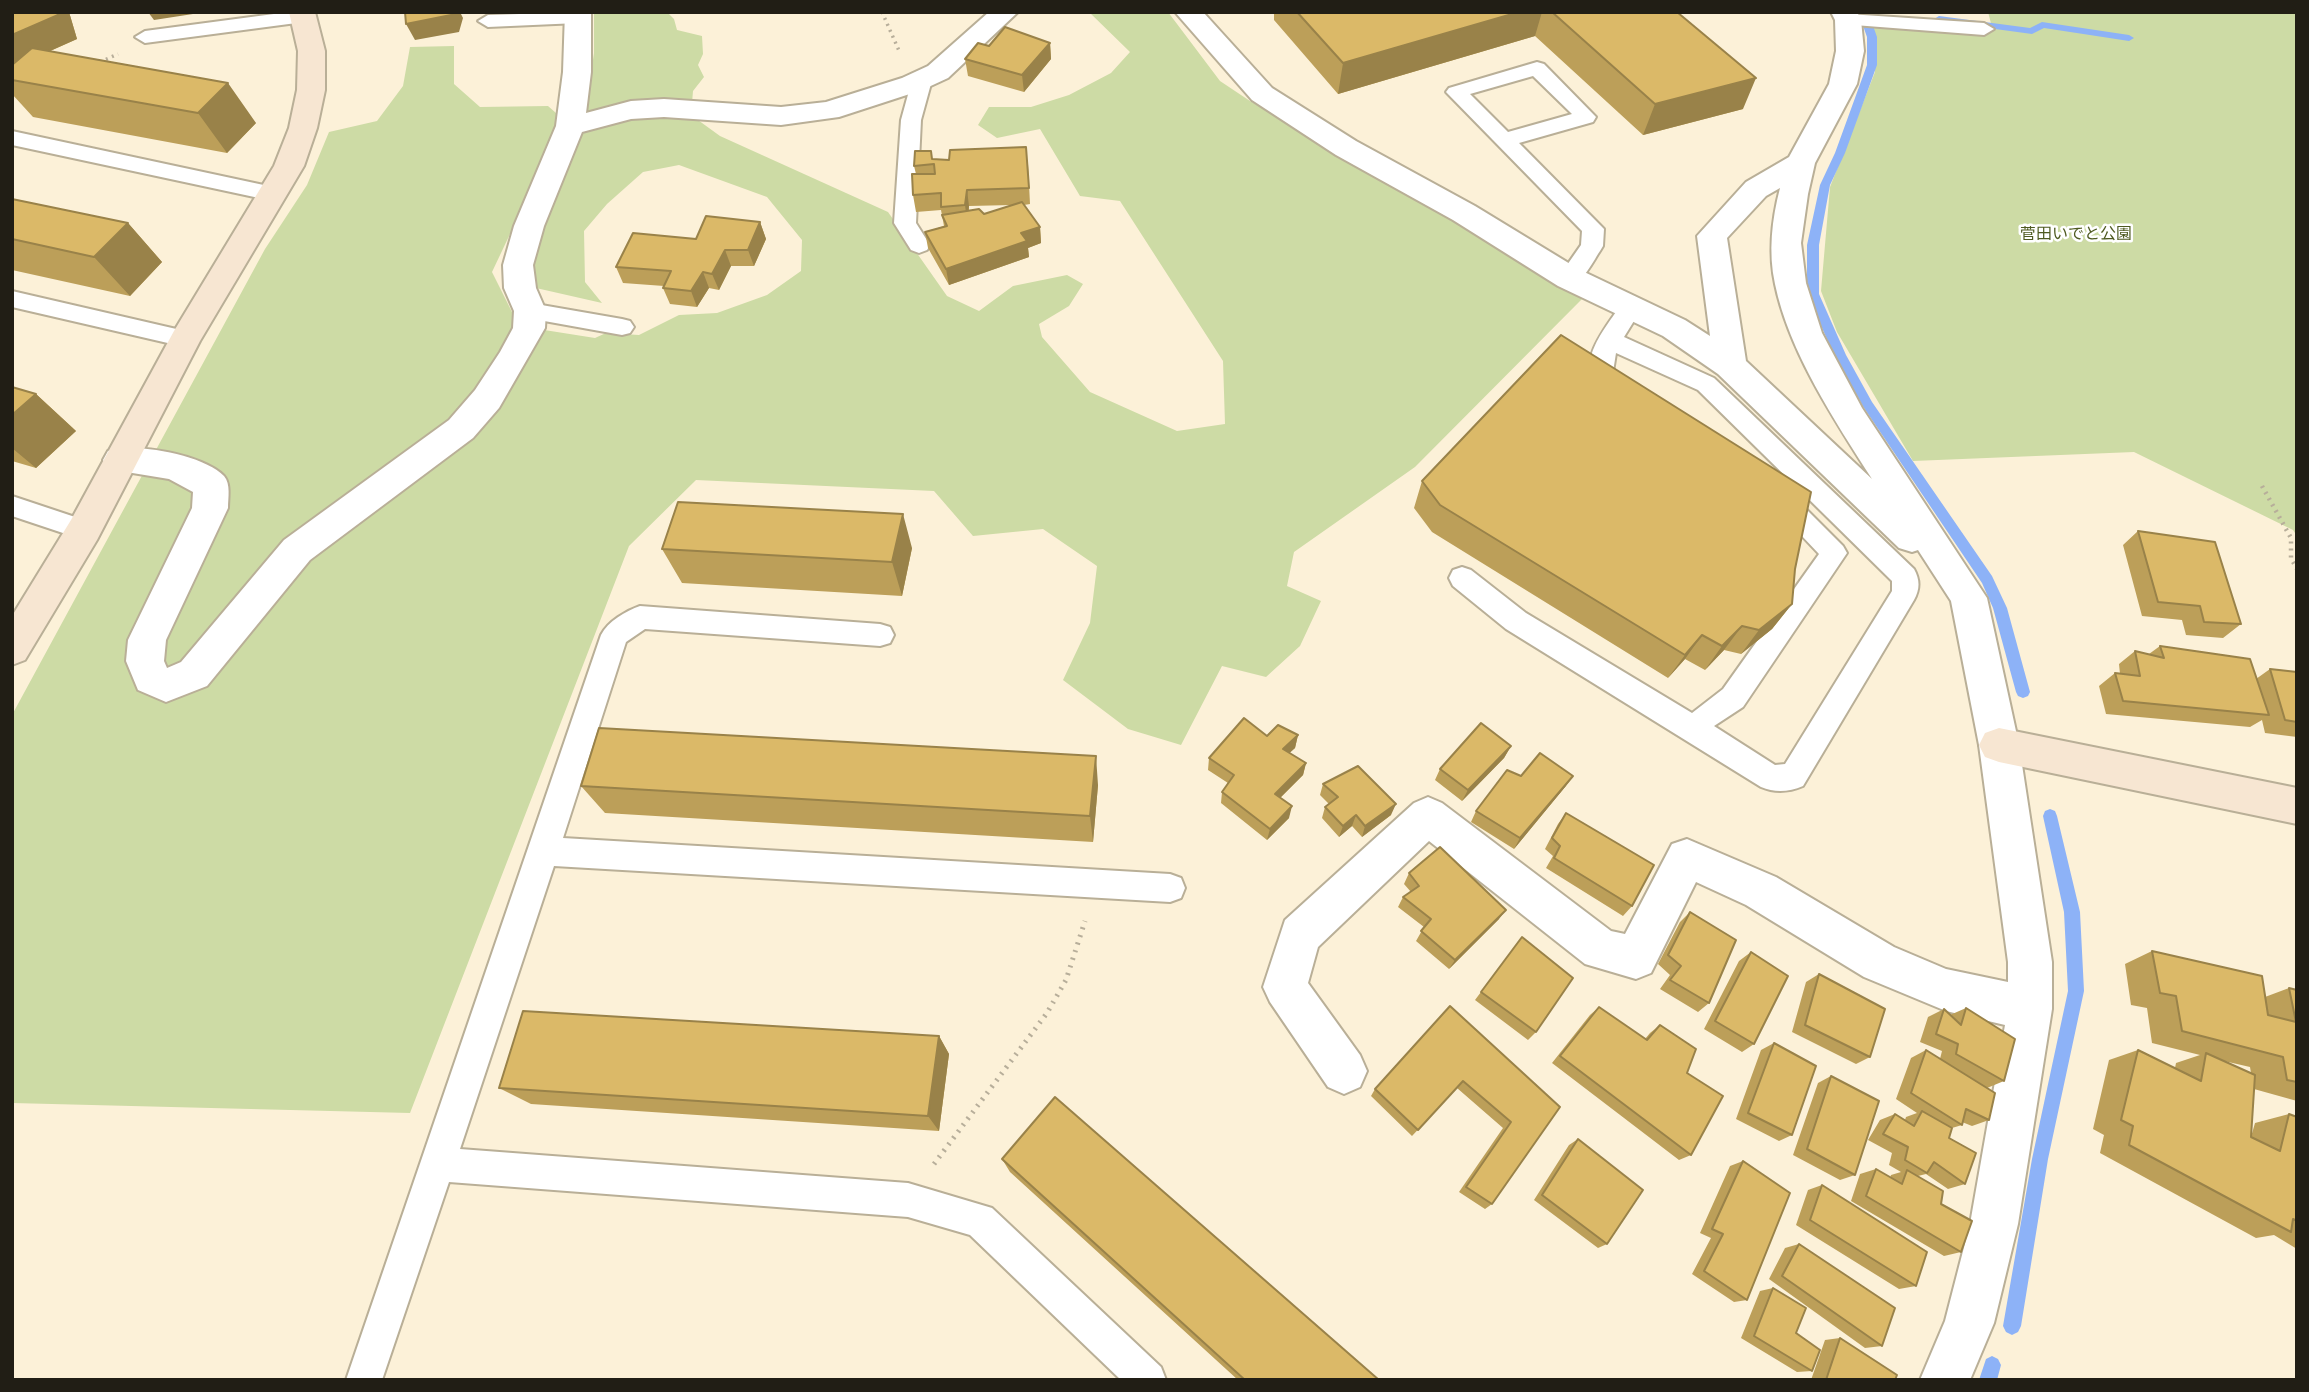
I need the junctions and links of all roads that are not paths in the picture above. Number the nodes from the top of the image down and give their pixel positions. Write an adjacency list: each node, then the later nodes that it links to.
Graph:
1 (1005, 12): 9 (street)
2 (1188, 12): 16 (street)
3 (303, 14): 8 (lane); 14 (street)
4 (578, 15): 6 (lane); 10 (street)
5 (1846, 16): 7 (lane); 13 (street)
6 (488, 21)
7 (1984, 29)
8 (145, 37)
9 (917, 82): 10 (street); 15 (lane)
10 (570, 125): 19 (street)
11 (12, 138): 14 (lane)
12 (1504, 140): 12 (lane); 16 (lane)
13 (1800, 163): 23 (street); 29 (street)
14 (273, 194): 21 (street)
15 (919, 245)
16 (1569, 278): 18 (street)
17 (12, 299): 21 (lane)
18 (1631, 308): 22 (lane); 23 (street)
19 (530, 311): 20 (lane); 25 (street)
20 (622, 327)
21 (185, 340): 25 (street)
22 (1610, 341): 24 (lane); 33 (lane)
23 (1730, 366): 29 (street)
24 (1633, 402)
25 (120, 460): 28 (street)
26 (1757, 476): 33 (lane)
27 (12, 506): 28 (lane)
28 (84, 530): 32 (street)
29 (1948, 564): 34 (street)
30 (1462, 578): 33 (lane)
31 (880, 635): 36 (lane)
32 (12, 649)
33 (1696, 730)
34 (1999, 745): 35 (street); 38 (street)
35 (2297, 806)
36 (544, 851): 37 (lane); 40 (lane)
37 (1170, 887)
38 (2030, 1009): 39 (street); 43 (street)
39 (1344, 1071)
40 (438, 1164): 41 (lane); 42 (lane)
41 (364, 1380)
42 (1148, 1380)
43 (1945, 1380)

